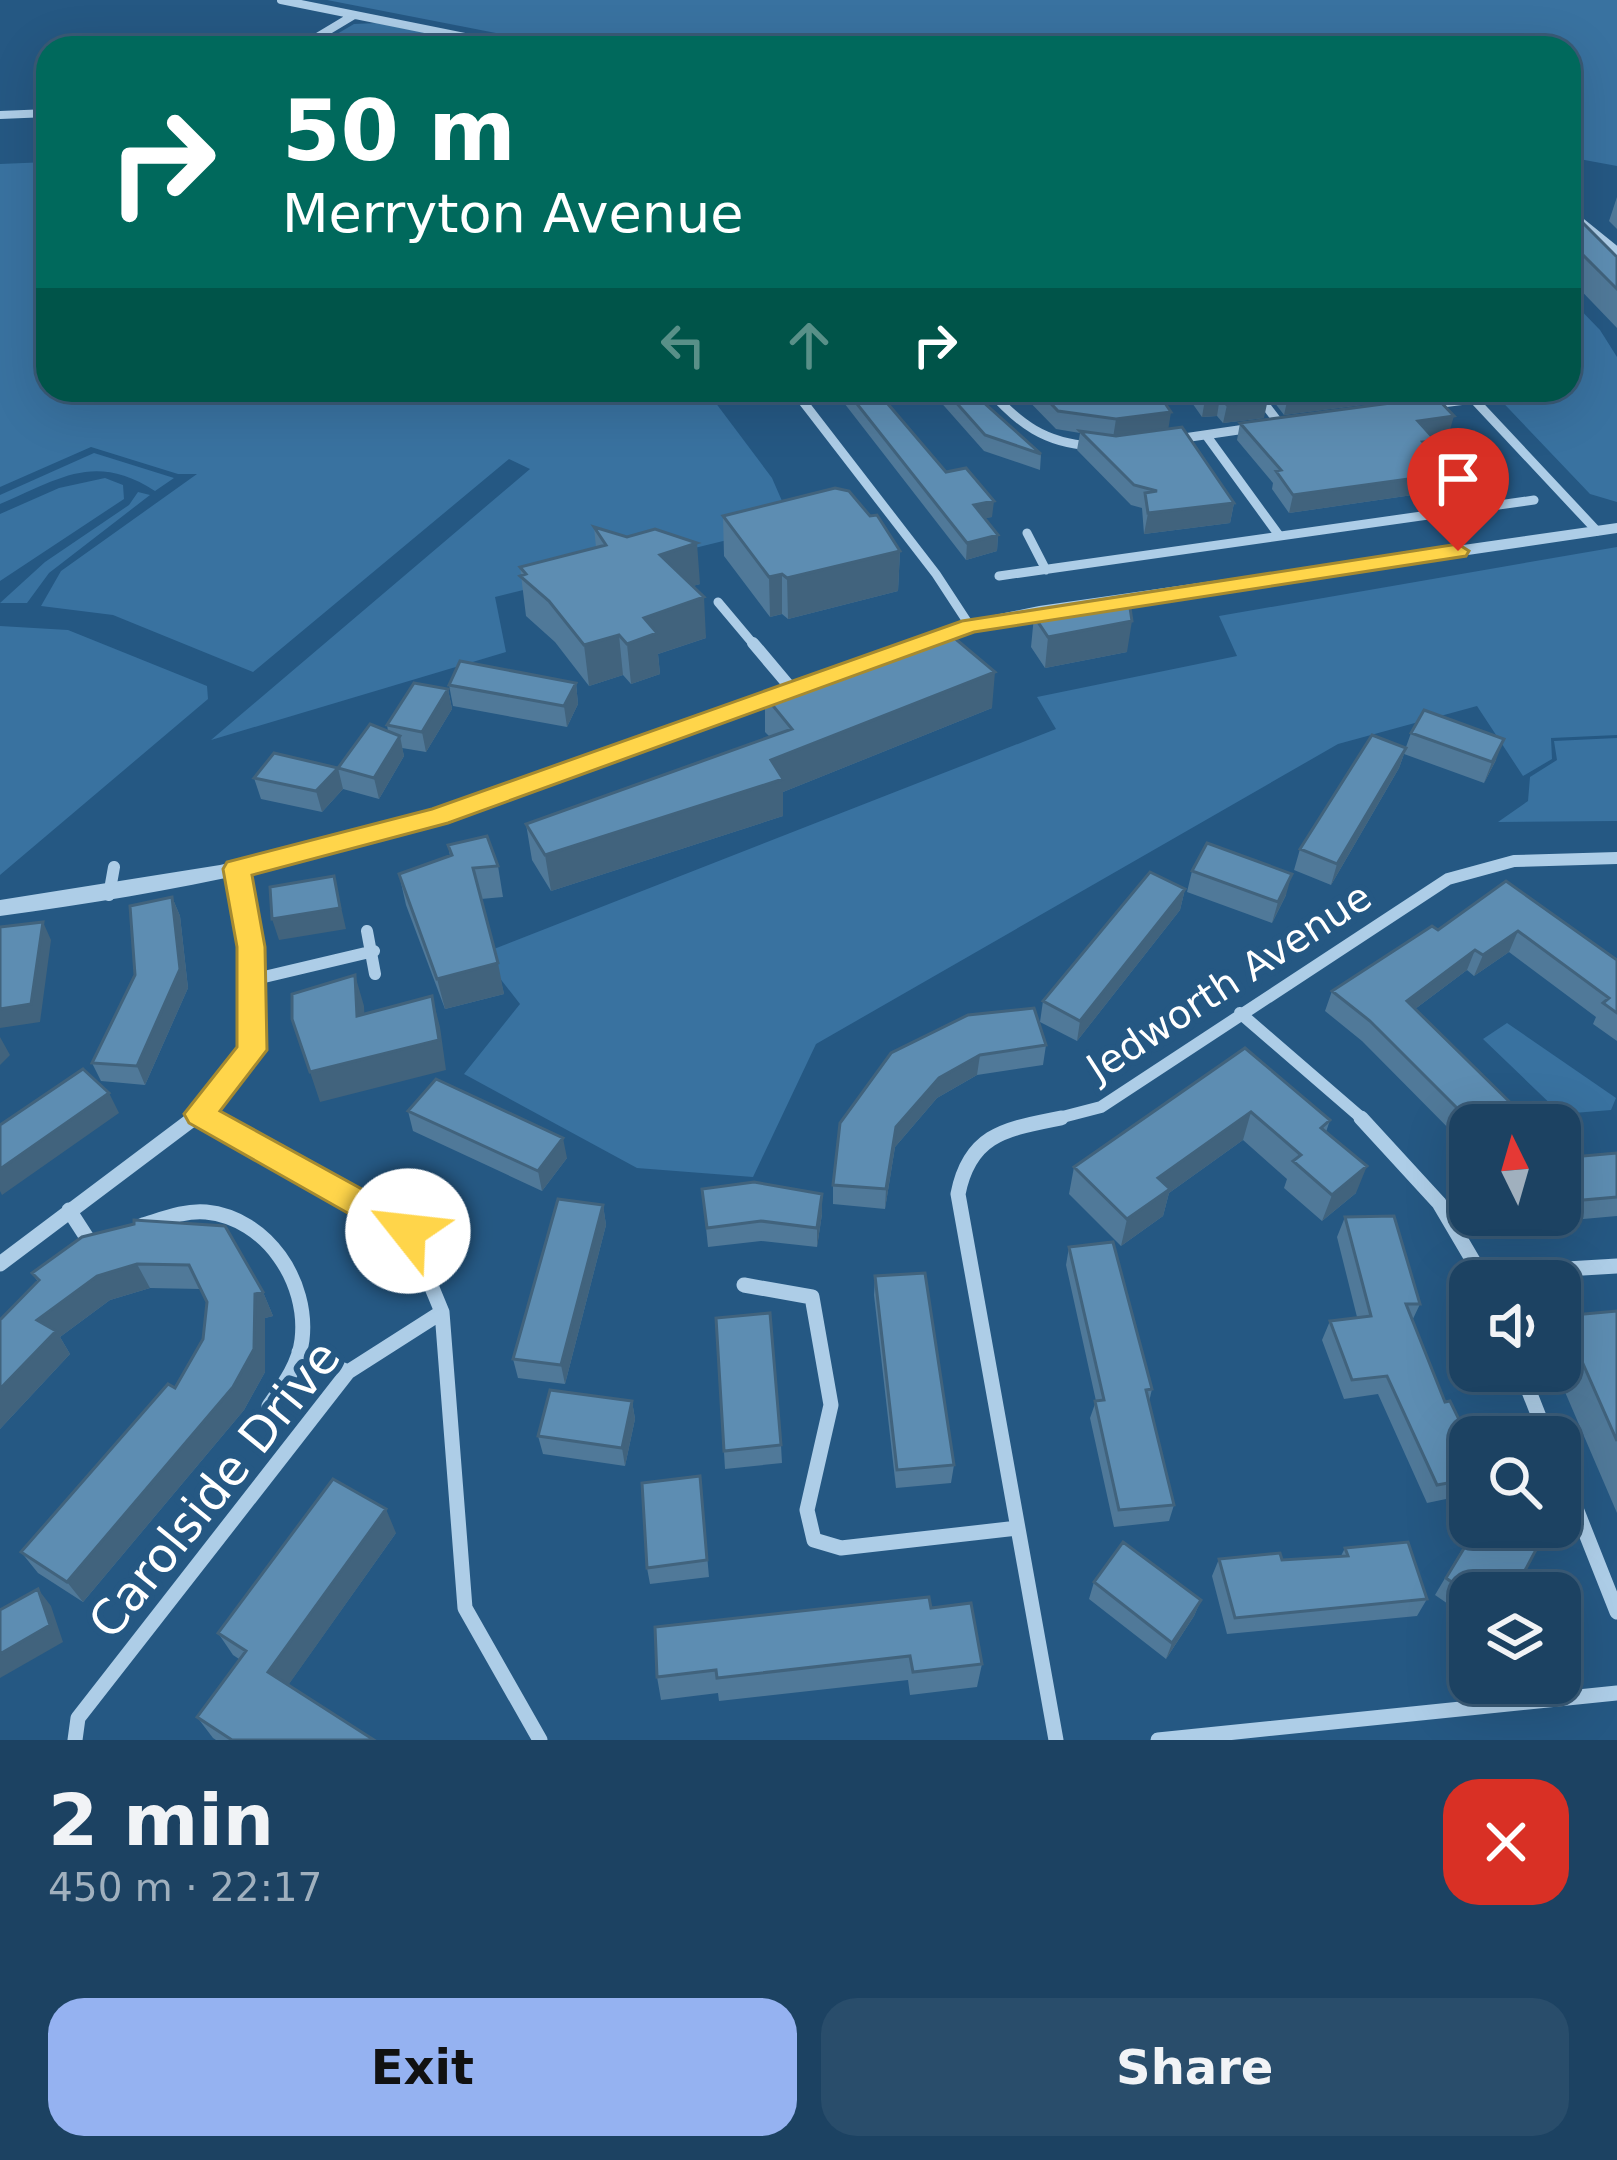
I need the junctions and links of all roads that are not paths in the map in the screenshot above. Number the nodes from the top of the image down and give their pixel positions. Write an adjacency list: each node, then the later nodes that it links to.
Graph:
1 (281, 0): 2 (street)
2 (355, 15): 3 (street); 4 (street)
3 (319, 36)
4 (459, 36)
5 (36, 114): 6 (street)
6 (0, 115)
7 (1581, 222): 8 (street)
8 (1617, 251)
9 (804, 402): 29 (street)
10 (1000, 402): 19 (street)
11 (1263, 402): 16 (street)
12 (1431, 402): 14 (street)
13 (1477, 402): 23 (street)
14 (1408, 407)
15 (1301, 421): 16 (street)
16 (1280, 423): 17 (street)
17 (1206, 435): 18 (street); 25 (street)
18 (1160, 441)
19 (1097, 446)
20 (1462, 471): 22 (street)
21 (1534, 500): 22 (street)
22 (1490, 506): 25 (street)
23 (1607, 529): 29 (street)
24 (1027, 532): 26 (street)
25 (1278, 535): 26 (street)
26 (1046, 570): 27 (street)
27 (999, 576)
28 (718, 602): 32 (street)
29 (970, 626): 30 (street)
30 (903, 649)
31 (813, 680): 32 (street)
32 (791, 688): 35 (street)
33 (1617, 858): 42 (street, Jedworth Avenue)
34 (114, 868): 36 (street)
35 (237, 869): 36 (street); 41 (street)
36 (109, 895): 37 (street)
37 (0, 908)
38 (368, 931): 39 (street)
39 (374, 951): 40 (street); 41 (street)
40 (375, 974)
41 (251, 980): 43 (street)
42 (1240, 1012): 50 (street); 59 (street, Jedworth Avenue)
43 (200, 1114): 44 (street); 54 (street)
44 (68, 1210): 47 (street); 49 (street)
45 (130, 1229): 55 (street)
46 (109, 1235): 47 (street)
47 (89, 1241): 48 (street)
48 (73, 1252)
49 (4, 1254)
50 (1473, 1260)
51 (1617, 1266): 52 (street)
52 (1581, 1269)
53 (745, 1285): 59 (street)
54 (442, 1312): 56 (street, Carolside Drive); 63 (street)
55 (299, 1352): 56 (street); 57 (street)
56 (348, 1372): 62 (street, Carolside Drive)
57 (269, 1406)
58 (1581, 1521): 60 (street)
59 (1018, 1528): 64 (street, Jedworth Avenue)
60 (1617, 1612)
61 (1617, 1693): 65 (street)
62 (75, 1740)
63 (540, 1740)
64 (1056, 1740)
65 (1158, 1740)

